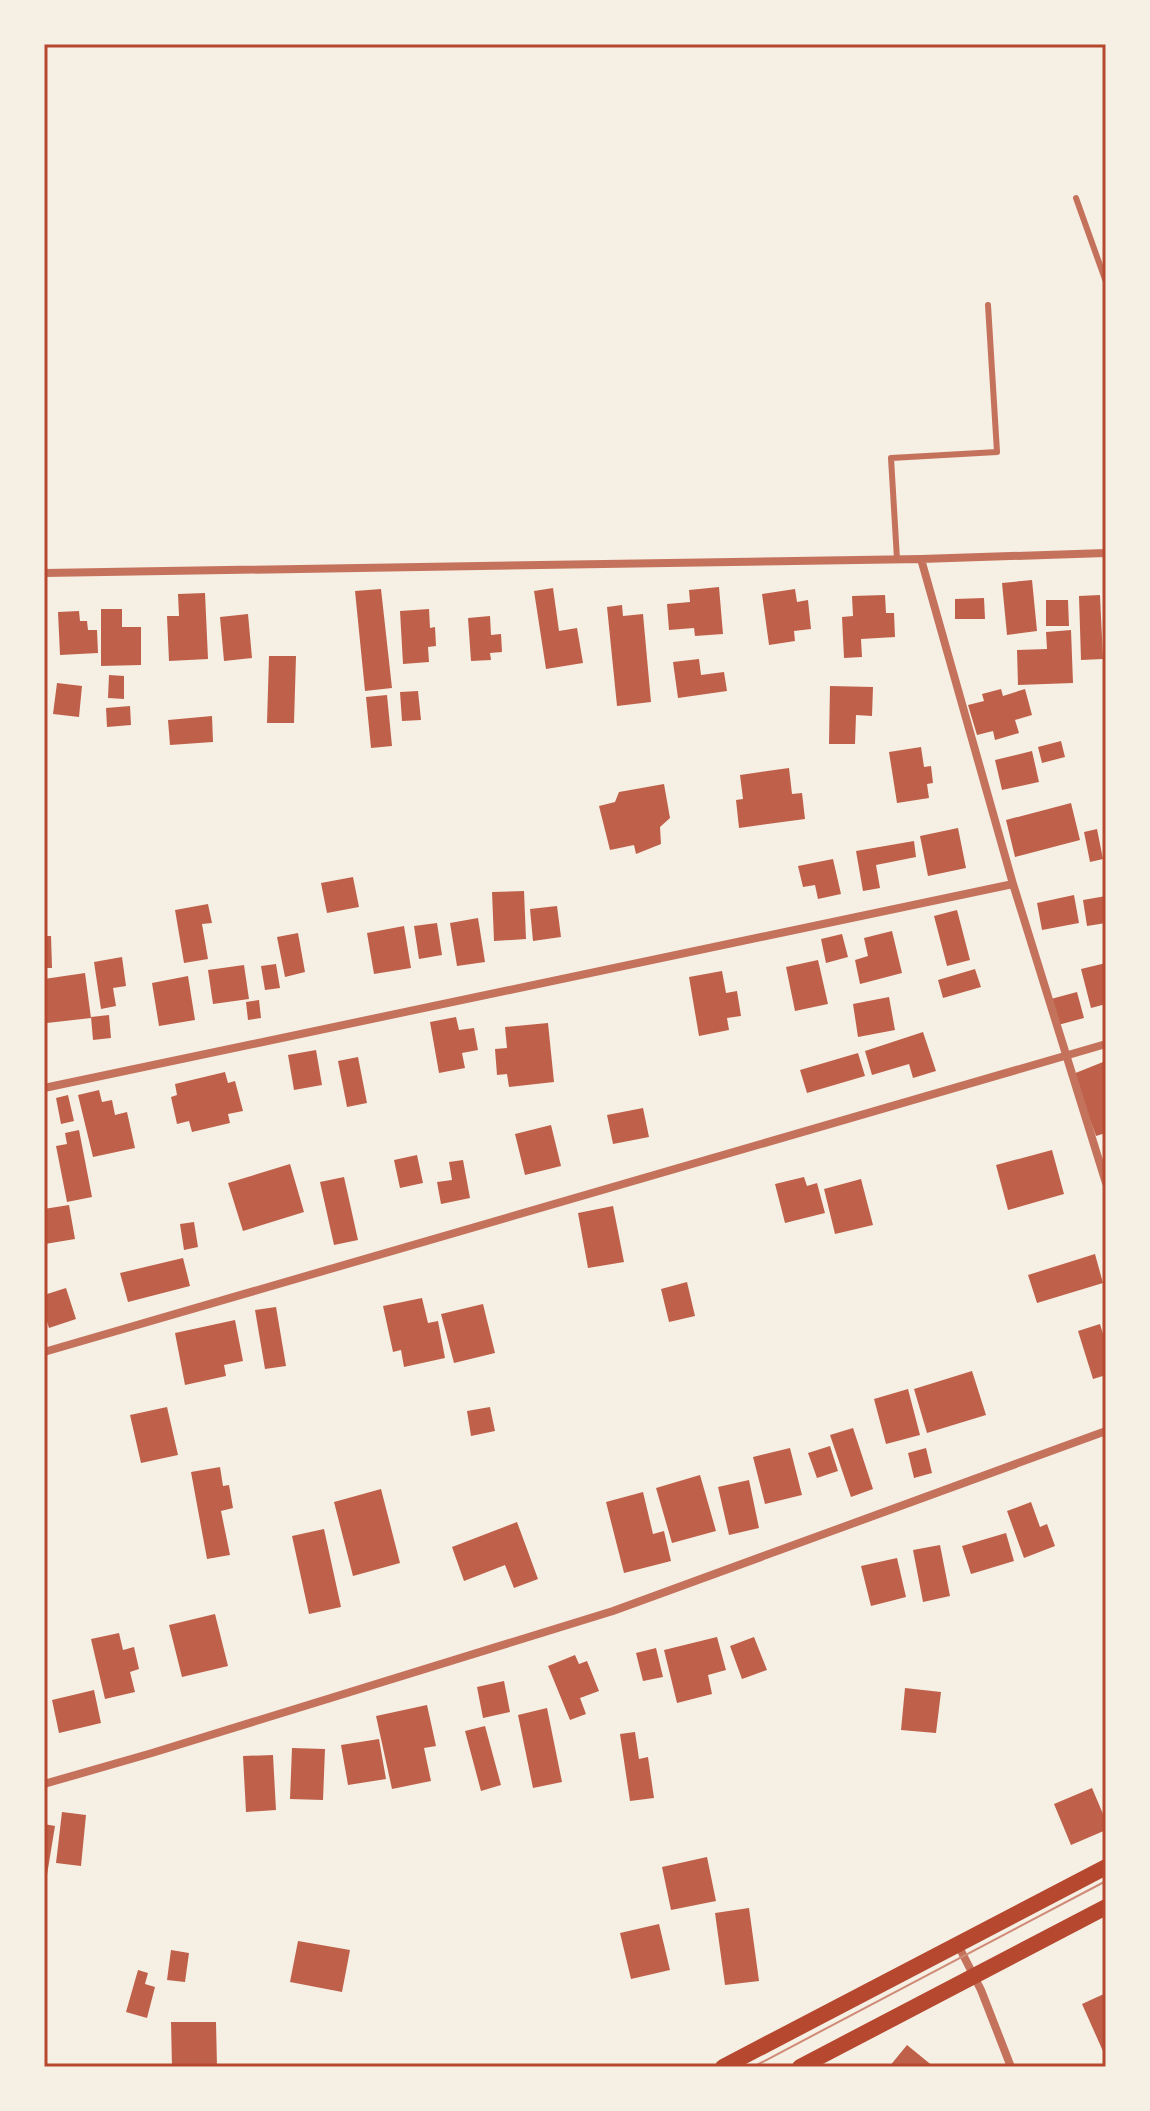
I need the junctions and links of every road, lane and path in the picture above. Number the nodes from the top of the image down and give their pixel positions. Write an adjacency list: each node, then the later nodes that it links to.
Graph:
1 (1076, 198): 2 (lane)
2 (1106, 282)
3 (988, 305): 5 (lane)
4 (1106, 553): 6 (street)
5 (897, 559): 6 (street); 7 (street)
6 (921, 559): 8 (street)
7 (44, 573)
8 (1013, 884): 10 (street); 11 (street)
9 (1106, 1044): 10 (street)
10 (1065, 1055): 12 (street); 13 (street)
11 (44, 1088)
12 (1106, 1183)
13 (44, 1352)
14 (1106, 1431): 15 (street)
15 (44, 1784)
16 (1106, 1867): 18 (main road)
17 (1106, 1907): 19 (main road)
18 (958, 1945): 19 (street); 20 (main road)
19 (974, 1976): 21 (main road); 22 (street)
20 (723, 2067)
21 (800, 2067)
22 (1011, 2067)

